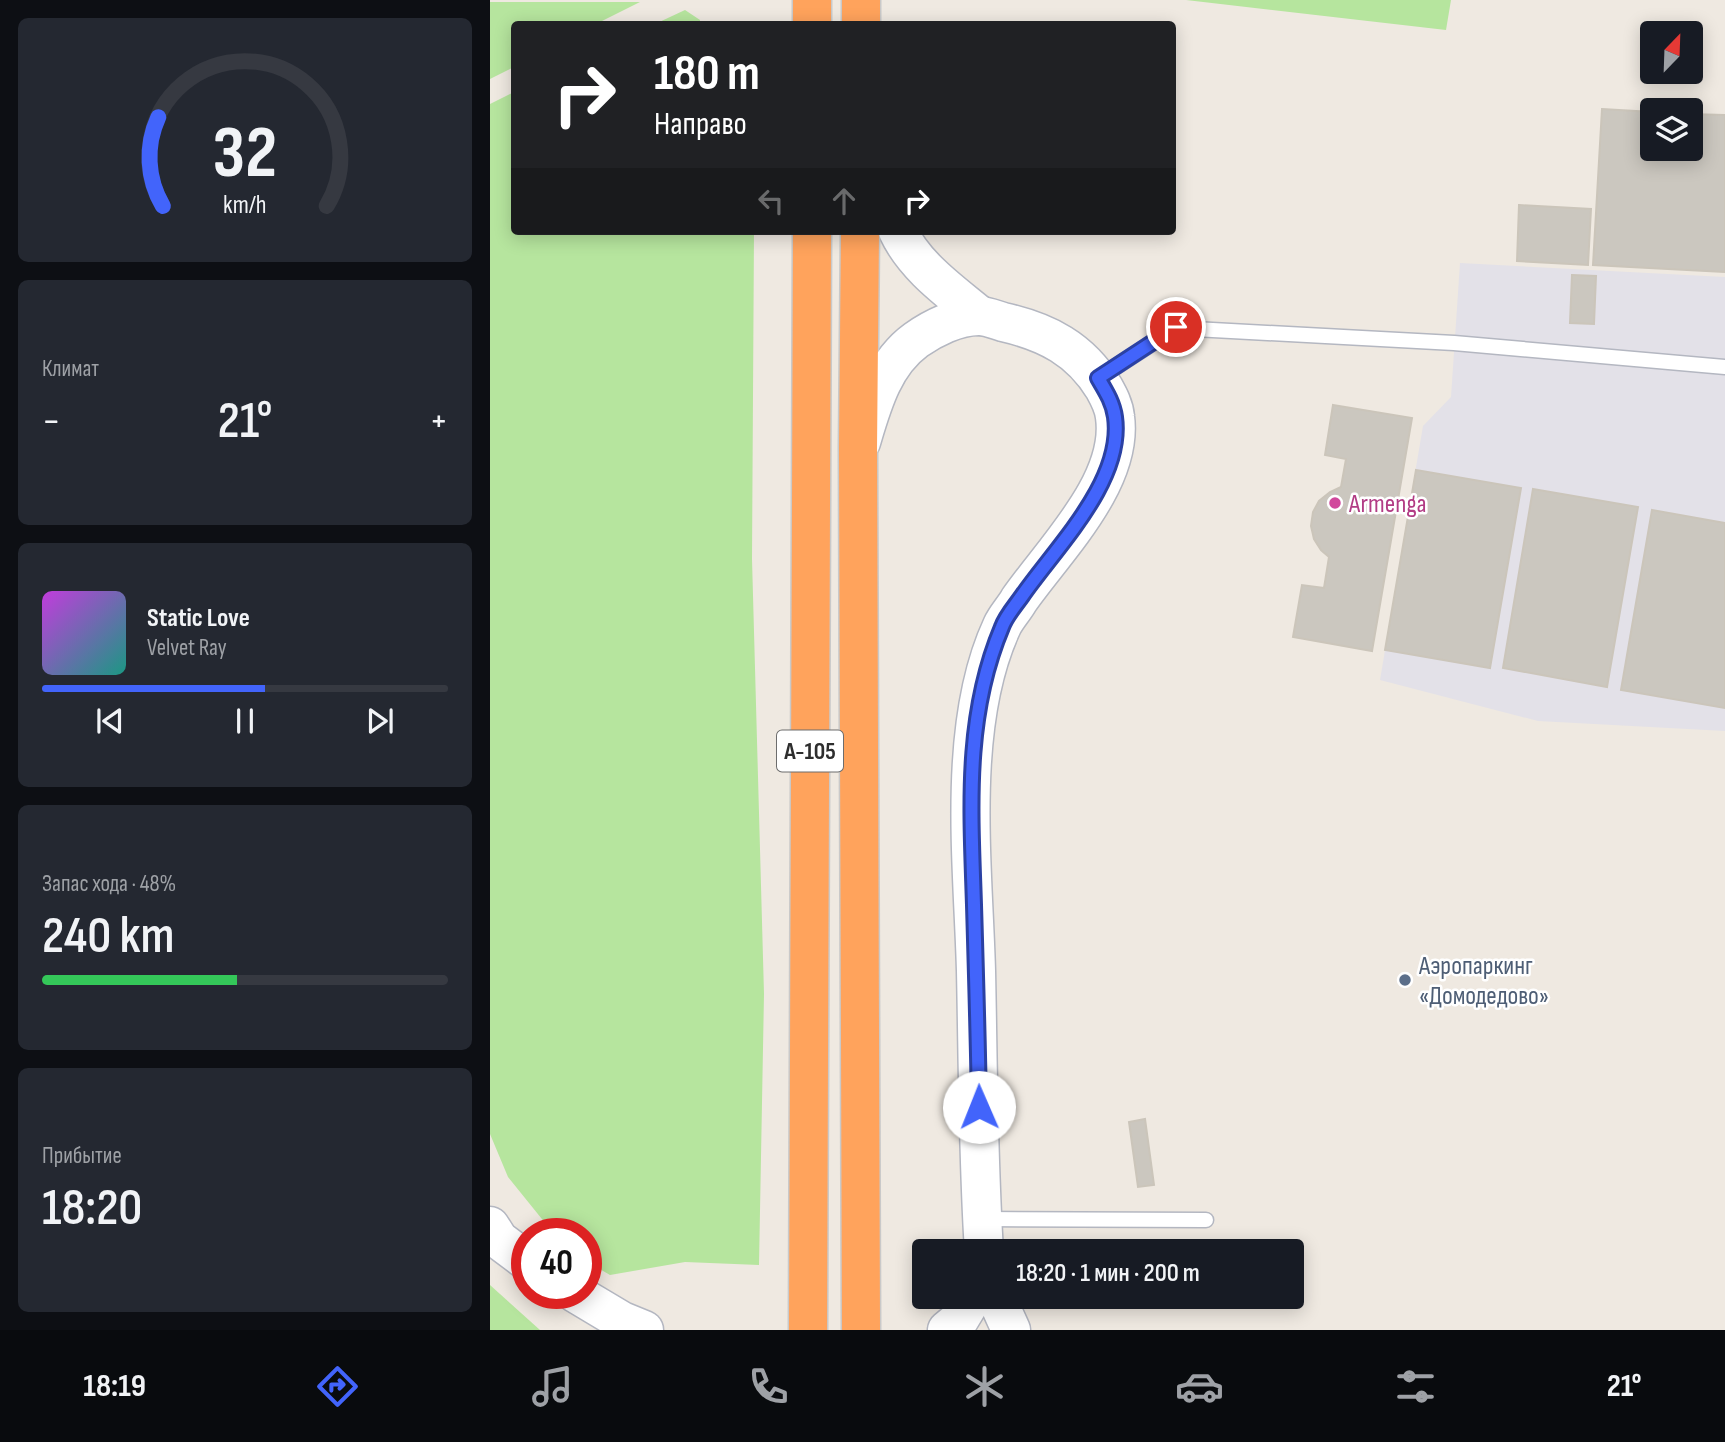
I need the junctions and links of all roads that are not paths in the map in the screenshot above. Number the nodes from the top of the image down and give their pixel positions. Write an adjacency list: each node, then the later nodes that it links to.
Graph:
1 (812, 0): 3 (highway)
2 (862, 0): 4 (highway)
3 (812, 21)
4 (861, 21)
5 (811, 235): 20 (highway, А-105)
6 (860, 235): 11 (highway, А-105)
7 (900, 235): 8 (street)
8 (980, 316): 10 (street); 11 (street)
9 (1725, 367): 10 (lane)
10 (1098, 378): 14 (street)
11 (858, 449): 21 (highway, А-105)
12 (1206, 1220): 14 (lane)
13 (490, 1226): 15 (street)
14 (983, 1235)
15 (511, 1249)
16 (602, 1309): 19 (street)
17 (966, 1309): 22 (street)
18 (1002, 1309): 23 (street)
19 (644, 1330)
20 (808, 1330)
21 (861, 1330)
22 (947, 1330)
23 (1012, 1330)

